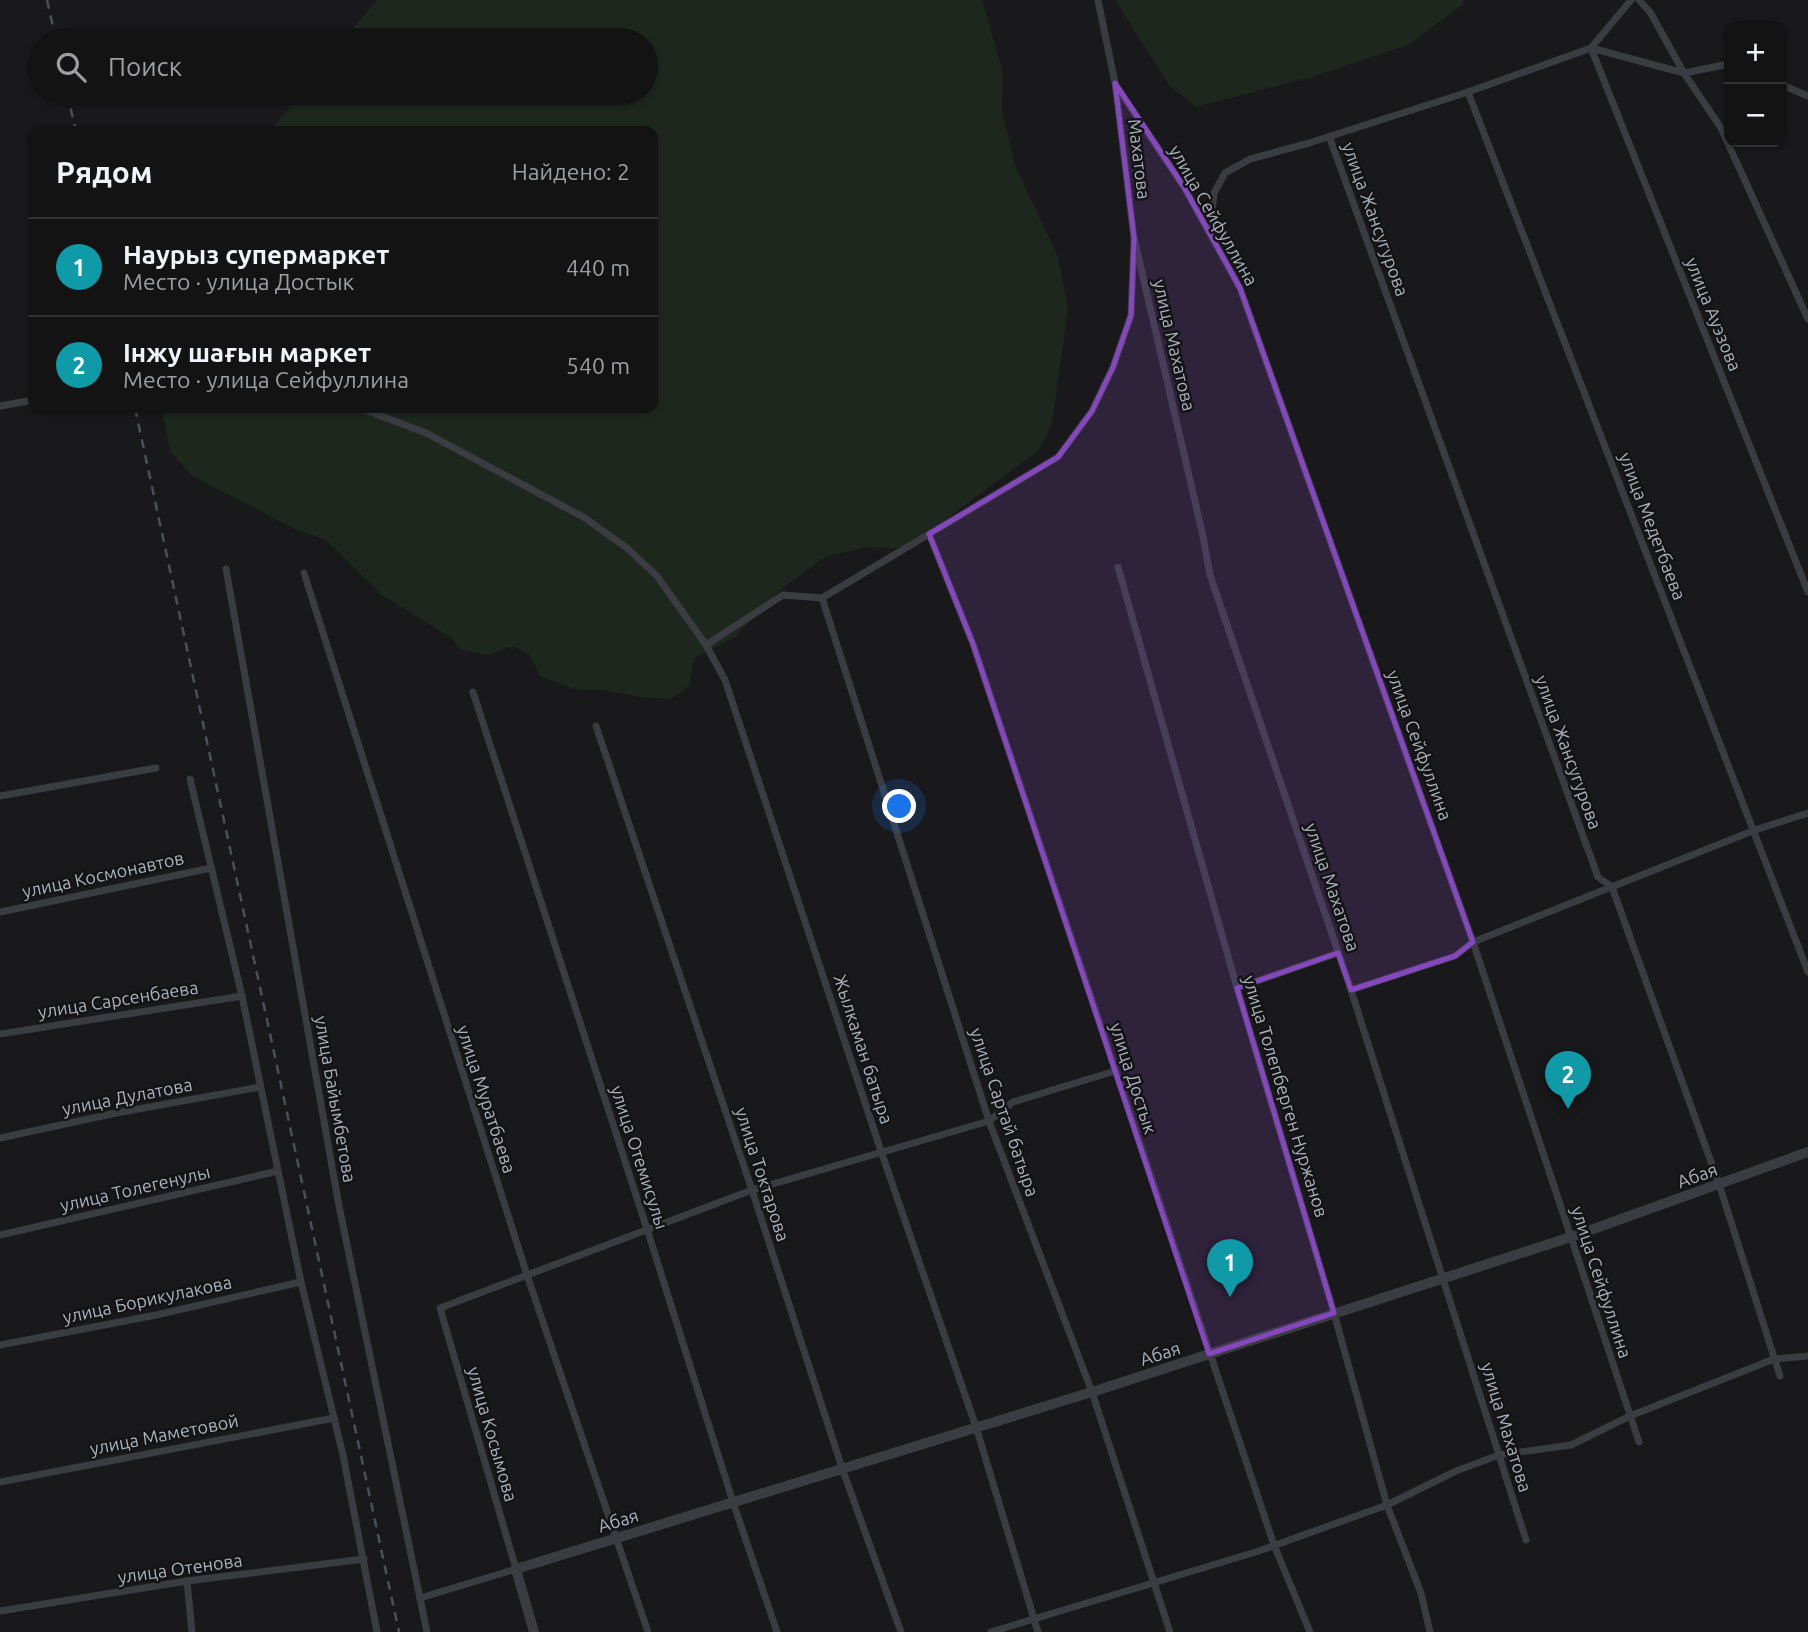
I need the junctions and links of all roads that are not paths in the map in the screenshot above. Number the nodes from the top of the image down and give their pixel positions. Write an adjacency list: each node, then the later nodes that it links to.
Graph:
1 (1098, 0): 7 (street, Махатова)
2 (1631, 0): 4 (street)
3 (1639, 0): 6 (street)
4 (1591, 48): 6 (street); 9 (street); 22 (street, улица Ауэзова)
5 (1724, 65): 6 (street)
6 (1684, 73): 14 (street)
7 (1115, 83): 12 (street, улица Сейфуллина); 13 (street, Махатова)
8 (1787, 87): 10 (street)
9 (1468, 92): 11 (street); 31 (street, улица Медетбаева)
10 (1808, 96)
11 (1329, 136): 12 (street); 33 (street, улица Жансугурова)
12 (1210, 234): 35 (street, улица Сейфуллина)
13 (1134, 238): 18 (street); 36 (street, улица Махатова)
14 (1808, 319)
15 (28, 401): 16 (street)
16 (0, 406)
17 (373, 413): 24 (street, Жылкаман батыра)
18 (929, 534): 23 (street); 42 (street, улица Достык)
19 (1118, 567): 38 (street, улица Толепберген Нуржанов)
20 (226, 569): 80 (street, улица Байымбетова)
21 (304, 573): 54 (street, улица Муратбаева)
22 (1808, 592)
23 (822, 598): 24 (street); 44 (street, улица Сартай батыра)
24 (706, 645): 46 (street, Жылкаман батыра)
25 (473, 692): 51 (street, улица Отемисулы)
26 (596, 726): 50 (street, улица Токтарова)
27 (156, 768): 29 (street)
28 (190, 779): 32 (street)
29 (0, 796)
30 (1808, 813): 31 (street)
31 (1755, 830): 33 (street); 37 (street, улица Медетбаева)
32 (211, 868): 34 (street, улица Космонавтов); 40 (street)
33 (1612, 887): 35 (street); 49 (street, улица Жансугурова)
34 (0, 912)
35 (1473, 942): 39 (street); 53 (street, улица Сейфуллина)
36 (1338, 953): 38 (street); 39 (street, улица Махатова)
37 (1808, 972)
38 (1237, 988): 57 (street, улица Толепберген Нуржанов)
39 (1351, 990): 55 (street, улица Махатова)
40 (242, 996): 41 (street, улица Сарсенбаева); 43 (street)
41 (0, 1034)
42 (1115, 1071): 44 (street); 59 (street, улица Достык)
43 (260, 1087): 45 (street, улица Дулатова); 48 (street)
44 (989, 1121): 46 (street); 63 (street, улица Сартай батыра)
45 (0, 1138)
46 (881, 1151): 50 (street); 66 (street, Жылкаман батыра)
47 (1808, 1152): 49 (street, Абая)
48 (278, 1171): 52 (street, улица Толегенулы); 56 (street)
49 (1719, 1184): 53 (street, Абая); 61 (street, улица Жансугурова)
50 (752, 1190): 51 (street); 69 (street, улица Токтарова)
51 (647, 1229): 54 (street); 71 (street, улица Отемисулы)
52 (0, 1236)
53 (1571, 1237): 55 (street, Абая); 64 (street, улица Сейфуллина)
54 (527, 1275): 73 (street, улица Муратбаева); 77 (street, улица Косымова)
55 (1444, 1278): 57 (street, Абая); 68 (street, улица Махатова)
56 (301, 1282): 58 (street, улица Борикулакова); 65 (street)
57 (1334, 1313): 59 (street, Абая); 72 (street, улица Толепберген Нуржанов)
58 (0, 1345)
59 (1209, 1354): 63 (street, Абая); 75 (street, улица Достык)
60 (1808, 1356): 61 (street)
61 (1774, 1359): 62 (street, улица Жансугурова); 64 (street)
62 (1780, 1376)
63 (1092, 1392): 66 (street, Абая); 79 (street, улица Сартай батыра)
64 (1630, 1416): 67 (street, улица Сейфуллина); 68 (street)
65 (334, 1418): 70 (street, улица Маметовой); 76 (street)
66 (976, 1427): 69 (street, Абая); 82 (street, Жылкаман батыра)
67 (1639, 1442)
68 (1499, 1455): 72 (street); 74 (street, улица Махатова)
69 (842, 1468): 71 (street, Абая); 89 (street, улица Токтарова)
70 (0, 1482)
71 (733, 1502): 73 (street, Абая); 88 (street, улица Отемисулы)
72 (1387, 1504): 75 (street); 94 (street, улица Толепберген Нуржанов)
73 (615, 1538): 77 (street, Абая); 87 (street, улица Муратбаева)
74 (1526, 1540)
75 (1273, 1545): 79 (street); 93 (street, улица Достык)
76 (364, 1559): 78 (street, улица Отенова); 84 (street)
77 (516, 1569): 80 (street); 86 (street)
78 (187, 1581): 81 (street, улица Отенова); 83 (street)
79 (1154, 1581): 82 (street); 92 (street, улица Сартай батыра)
80 (420, 1598): 85 (street, улица Байымбетова)
81 (0, 1611)
82 (1034, 1618): 90 (street); 91 (street, Жылкаман батыра)
83 (192, 1632)
84 (377, 1632)
85 (427, 1632)
86 (534, 1632)
87 (648, 1632)
88 (777, 1632)
89 (901, 1632)
90 (991, 1632)
91 (1038, 1632)
92 (1170, 1632)
93 (1310, 1632)
94 (1430, 1632)

